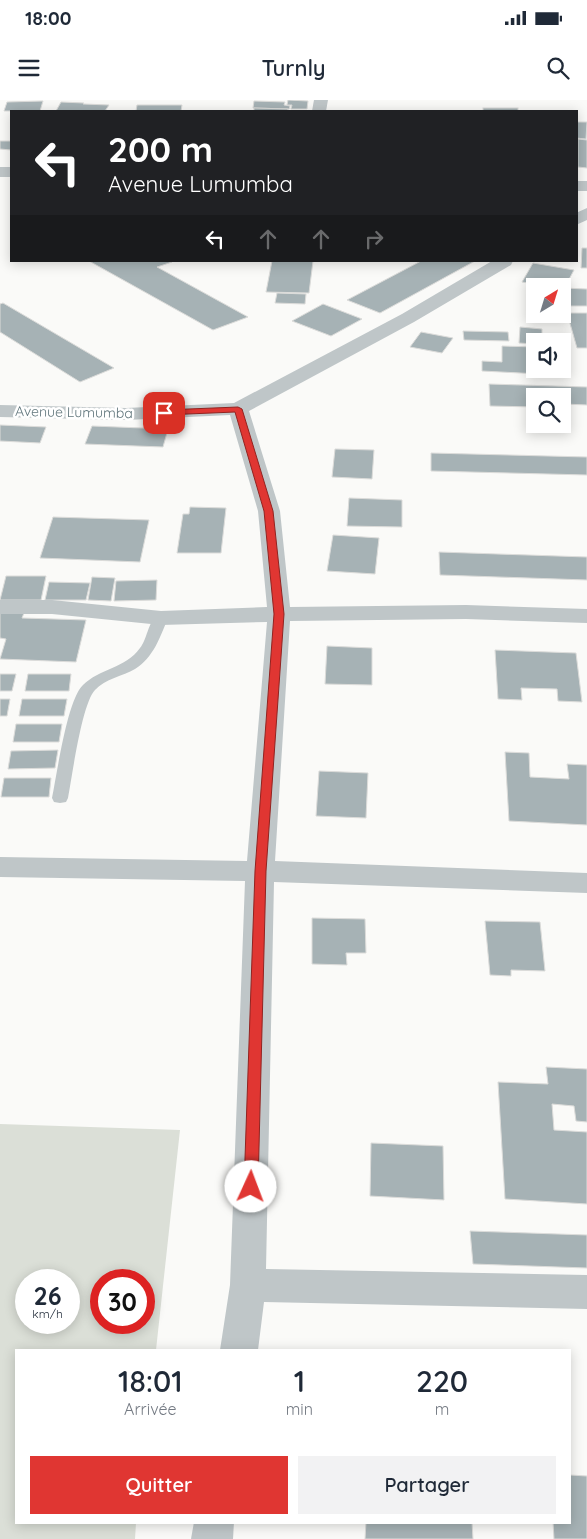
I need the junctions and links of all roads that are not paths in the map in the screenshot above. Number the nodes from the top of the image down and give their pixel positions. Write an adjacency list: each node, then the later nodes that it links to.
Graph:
1 (503, 262): 2 (street)
2 (238, 409): 3 (street, Avenue Lumumba); 5 (street)
3 (0, 411)
4 (0, 607): 7 (street)
5 (279, 614): 6 (street); 7 (street); 10 (street)
6 (587, 616)
7 (161, 618): 8 (lane)
8 (60, 798)
9 (0, 867): 10 (street)
10 (260, 871): 11 (street); 12 (street)
11 (587, 883)
12 (248, 1285): 13 (street); 14 (street)
13 (587, 1292)
14 (239, 1349)
15 (214, 1524): 16 (street)
16 (212, 1539)

